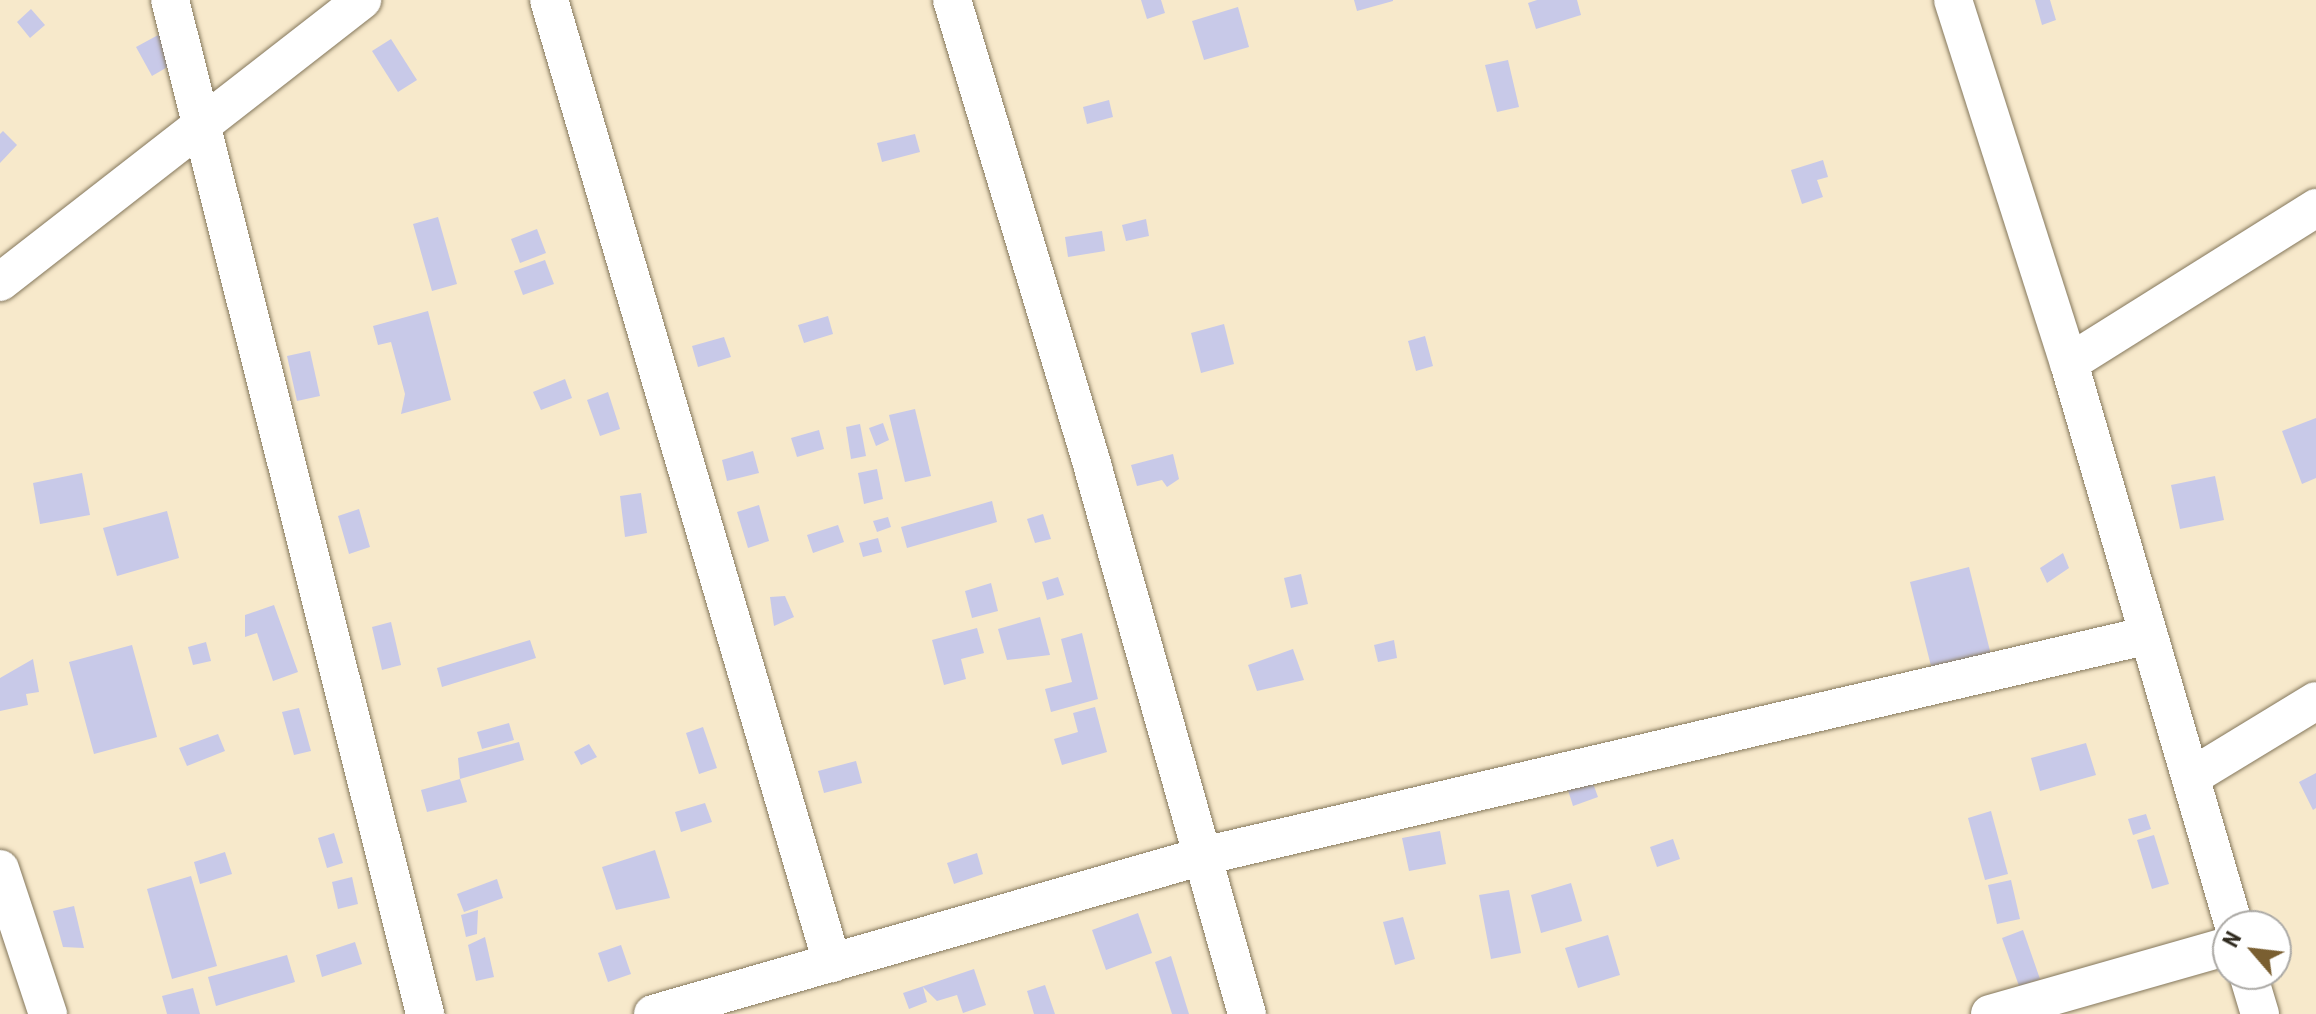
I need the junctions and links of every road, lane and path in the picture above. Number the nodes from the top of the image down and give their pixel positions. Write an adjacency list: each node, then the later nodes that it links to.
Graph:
1 (170, 0): 6 (street)
2 (362, 0): 6 (street)
3 (549, 0): 17 (street)
4 (952, 0): 13 (street)
5 (1953, 0): 9 (street)
6 (201, 125): 8 (street); 20 (street)
7 (2316, 208): 9 (street)
8 (0, 282)
9 (2069, 363): 10 (street)
10 (2149, 635): 12 (street); 13 (street)
11 (2316, 701): 12 (street)
12 (2191, 777): 15 (street)
13 (1203, 856): 17 (street); 22 (street)
14 (0, 869): 19 (street)
15 (2229, 910)
16 (2212, 951): 23 (street)
17 (832, 963): 21 (street)
18 (2253, 990): 24 (street)
19 (48, 1014)
20 (425, 1014)
21 (653, 1014)
22 (1247, 1014)
23 (1990, 1014)
24 (2260, 1014)

